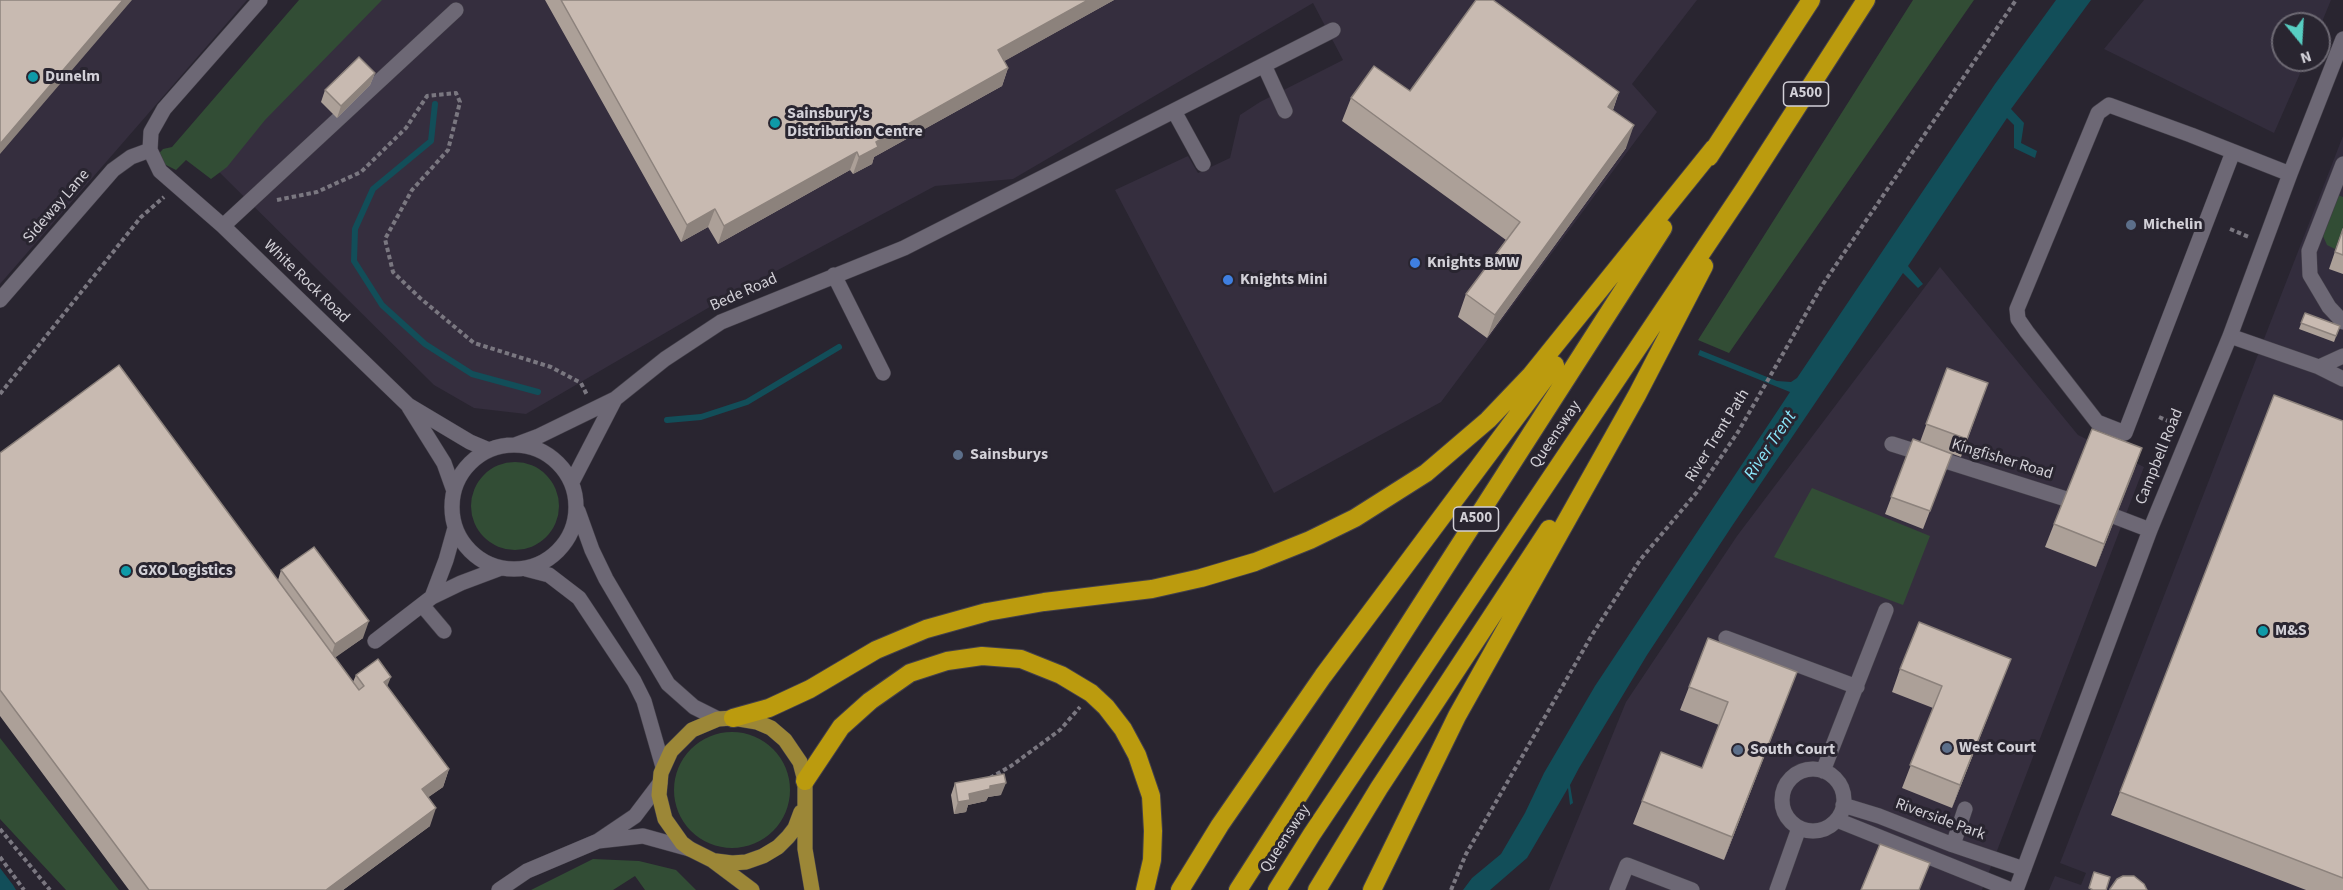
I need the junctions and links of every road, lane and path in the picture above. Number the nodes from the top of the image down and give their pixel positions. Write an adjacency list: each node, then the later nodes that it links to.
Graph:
1 (260, 0): 12 (street)
2 (1811, 0): 11 (highway, Queensway / A500)
3 (1866, 0): 18 (highway, Queensway / A500)
4 (2016, 0): 86 (path, River Trent Path)
5 (456, 10): 20 (street)
6 (1333, 30): 8 (street, Bede Road)
7 (2343, 39): 16 (street, Campbell Road)
8 (1264, 65): 9 (street, Bede Road); 10 (street)
9 (1174, 111): 14 (street); 23 (street, Bede Road)
10 (1285, 111)
11 (1714, 148): 57 (highway); 81 (highway); 82 (highway, Queensway / A500)
12 (150, 150): 17 (street, White Rock Road); 24 (street, Sideway Lane)
13 (2234, 152): 13 (street); 16 (street)
14 (1203, 164)
15 (2343, 164): 25 (street)
16 (2290, 174): 26 (street, Campbell Road)
17 (177, 185): 20 (street, White Rock Road); 31 (path)
18 (1745, 188): 32 (highway); 83 (highway, Queensway / A500)
19 (275, 201): 35 (path)
20 (223, 226): 34 (street, White Rock Road)
21 (2230, 229): 22 (path)
22 (2254, 238)
23 (834, 275): 29 (street); 33 (street, Bede Road)
24 (0, 300)
25 (2343, 321)
26 (2229, 336): 28 (street); 47 (street, Campbell Road)
27 (2343, 356): 28 (street)
28 (2319, 367): 30 (street)
29 (883, 373)
30 (2343, 379)
31 (0, 394)
32 (1637, 395): 84 (highway); 85 (highway)
33 (615, 399): 35 (street, Bede Road); 41 (street, Bede Road)
34 (408, 405): 40 (street, White Rock Road); 42 (street, White Rock Road)
35 (593, 410): 39 (street, Bede Road)
36 (2160, 417): 37 (path)
37 (2181, 426)
38 (1892, 444): 43 (street, Kingfisher Road)
39 (515, 445): 40 (street); 41 (street)
40 (489, 450): 42 (street)
41 (572, 482): 44 (street)
42 (454, 491): 46 (street)
43 (2066, 499)
44 (577, 508): 49 (street); 57 (street)
45 (2116, 517): 47 (street)
46 (455, 528): 48 (street); 50 (street)
47 (2150, 530): 73 (street, Campbell Road)
48 (501, 568): 49 (street); 50 (street)
49 (525, 568): 58 (street)
50 (427, 601): 52 (street); 54 (street)
51 (1886, 610): 55 (street)
52 (444, 631)
53 (1726, 638): 55 (street)
54 (375, 641)
55 (1857, 687): 59 (street)
56 (1091, 693): 60 (path); 61 (highway); 80 (highway)
57 (725, 718): 58 (main road); 61 (main road)
58 (663, 767): 62 (main road)
59 (1823, 771): 65 (street); 66 (street)
60 (987, 780)
61 (805, 781): 63 (main road)
62 (660, 783): 68 (street); 70 (main road)
63 (803, 807): 72 (main road); 79 (main road)
64 (1965, 808): 69 (street)
65 (1840, 812): 66 (street); 69 (street, Riverside Park); 89 (street)
66 (1799, 828): 88 (street)
67 (0, 830): 76 (path)
68 (598, 841): 70 (street); 77 (street)
69 (1953, 845): 73 (street, Riverside Park)
70 (690, 849): 72 (main road)
71 (0, 857): 75 (path)
72 (712, 860): 78 (main road)
73 (2024, 869): 90 (street, Campbell Road)
74 (1682, 888): 87 (street)
75 (24, 890)
76 (50, 890)
77 (499, 890)
78 (752, 890)
79 (812, 890)
80 (1145, 890)
81 (1180, 890)
82 (1238, 890)
83 (1277, 890)
84 (1317, 890)
85 (1372, 890)
86 (1451, 890)
87 (1617, 890)
88 (1777, 890)
89 (2011, 890)
90 (2016, 890)

